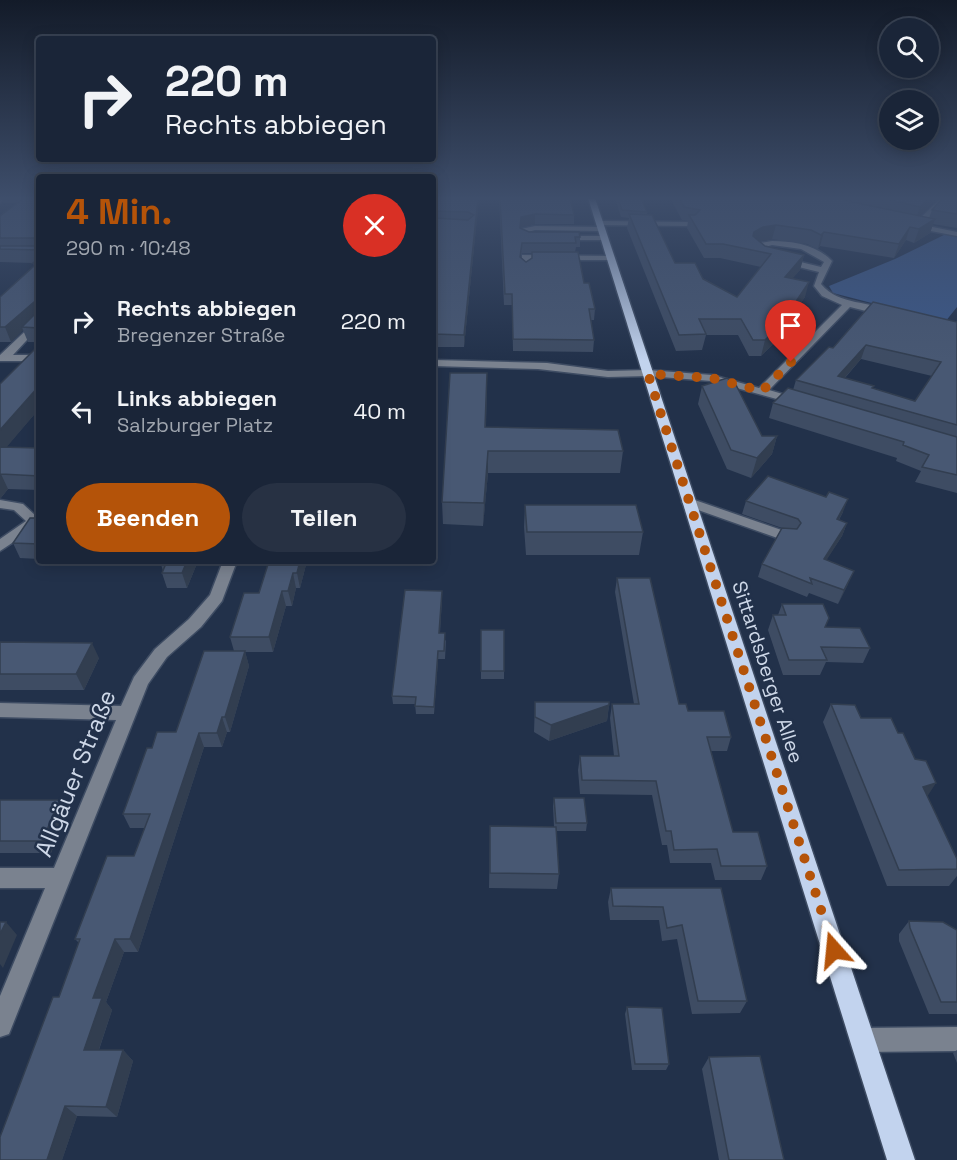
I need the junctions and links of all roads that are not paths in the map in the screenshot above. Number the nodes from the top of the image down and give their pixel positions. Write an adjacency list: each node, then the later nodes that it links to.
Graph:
1 (608, 252): 4 (main road, Sittardsberger Allee)
2 (761, 252): 6 (street)
3 (813, 252): 6 (street)
4 (610, 258): 5 (street); 13 (main road, Sittardsberger Allee)
5 (526, 267)
6 (824, 270): 7 (street)
7 (848, 304): 8 (street); 14 (street)
8 (902, 316)
9 (36, 324): 10 (street)
10 (2, 358): 11 (street)
11 (36, 358)
12 (436, 363): 13 (street)
13 (648, 374): 14 (street); 16 (main road, Sittardsberger Allee)
14 (762, 391): 15 (street)
15 (816, 407)
16 (689, 502): 20 (street); 29 (main road, Sittardsberger Allee)
17 (0, 504): 18 (street)
18 (36, 519)
19 (36, 521): 21 (street)
20 (788, 537)
21 (0, 546)
22 (229, 564): 24 (street, Allgäuer Straße)
23 (0, 710): 24 (street)
24 (127, 713): 26 (street, Allgäuer Straße)
25 (0, 878): 26 (street)
26 (60, 878): 27 (street, Allgäuer Straße)
27 (0, 1025)
28 (957, 1039): 29 (street)
29 (862, 1040): 30 (main road, Sittardsberger Allee)
30 (901, 1160)

